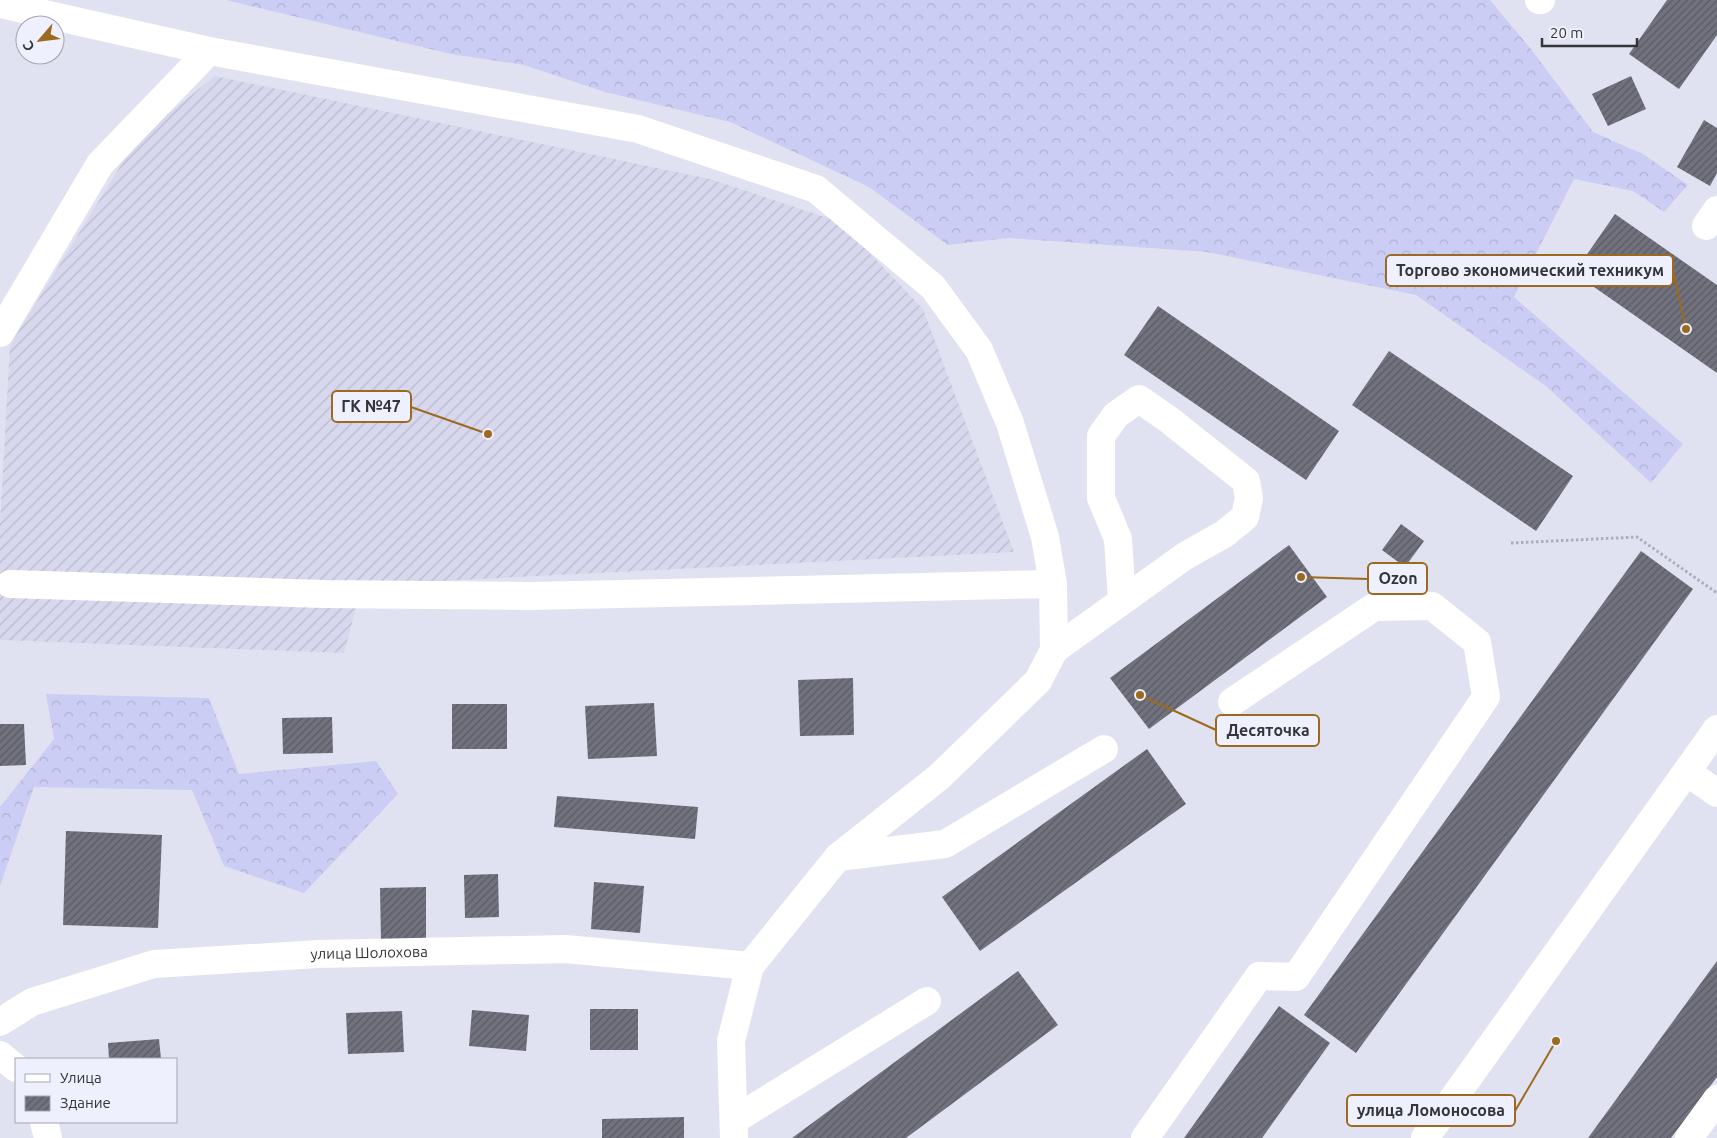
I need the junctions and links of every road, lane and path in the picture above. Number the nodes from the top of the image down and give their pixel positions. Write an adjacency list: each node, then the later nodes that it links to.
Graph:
1 (0, 4): 2 (street)
2 (209, 51): 3 (street); 6 (street)
3 (0, 333)
4 (1511, 543): 7 (path)
5 (10, 584): 6 (street)
6 (1053, 584): 9 (street)
7 (1717, 593)
8 (1122, 600): 8 (street); 9 (street)
9 (1054, 650): 15 (street)
10 (1232, 702): 25 (street)
11 (1717, 729): 13 (street)
12 (1104, 749): 15 (street)
13 (1687, 772): 14 (street); 26 (street)
14 (1717, 793)
15 (838, 858): 16 (street)
16 (750, 966): 18 (street, улица Шолохова); 23 (street)
17 (927, 1001): 23 (street)
18 (0, 1022)
19 (0, 1055): 20 (street)
20 (15, 1067)
21 (1717, 1099): 27 (street)
22 (44, 1123): 24 (street)
23 (734, 1129)
24 (48, 1138)
25 (1145, 1138)
26 (1425, 1138)
27 (1689, 1138)

